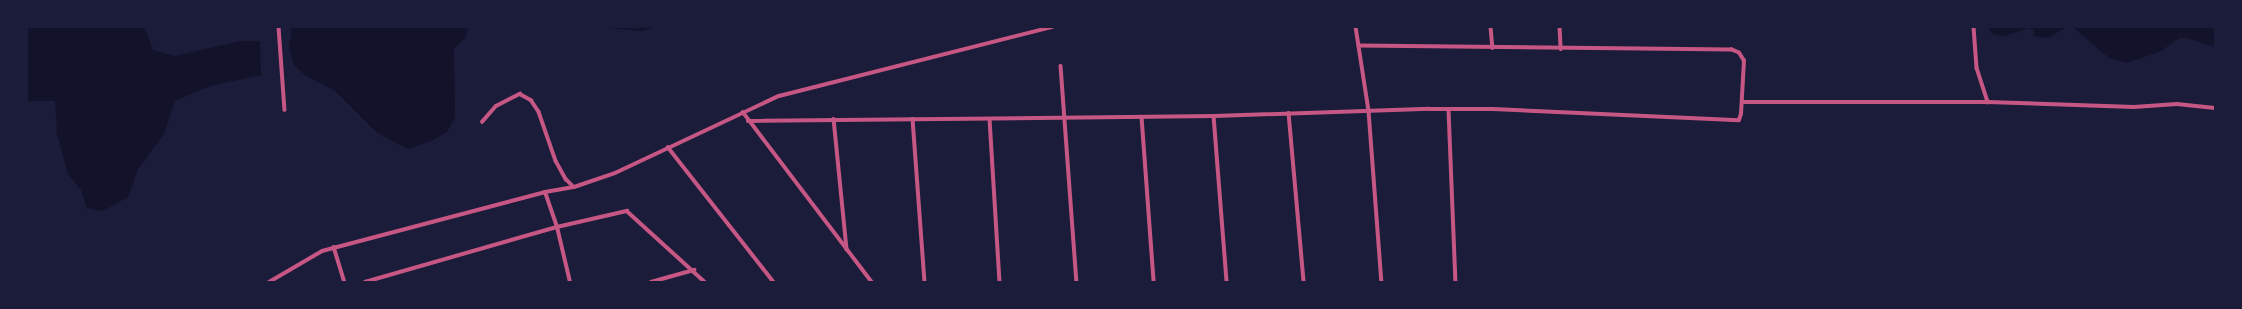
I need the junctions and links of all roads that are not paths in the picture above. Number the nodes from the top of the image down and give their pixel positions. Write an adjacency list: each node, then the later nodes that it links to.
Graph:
1 (279, 27): 14 (street)
2 (1052, 27): 16 (street)
3 (1356, 27): 7 (street)
4 (1490, 27): 8 (street)
5 (1560, 27): 9 (street)
6 (1974, 27): 12 (street)
7 (1359, 46): 8 (street); 17 (street)
8 (1493, 48): 9 (street)
9 (1561, 50): 11 (street)
10 (1060, 66): 19 (street)
11 (1742, 102): 12 (street); 15 (street)
12 (1988, 102): 13 (street)
13 (2215, 108)
14 (285, 110)
15 (1449, 110): 17 (street); 49 (street)
16 (743, 112): 25 (street); 27 (street)
17 (1369, 112): 18 (street); 48 (street)
18 (1288, 113): 20 (street); 47 (street)
19 (1064, 116): 21 (street); 24 (street); 44 (street)
20 (1214, 116): 21 (street); 46 (street)
21 (1142, 117): 45 (street)
22 (834, 119): 23 (street); 25 (street); 32 (street)
23 (913, 119): 24 (street); 42 (street)
24 (990, 119): 43 (street)
25 (748, 121): 32 (street)
26 (482, 122): 28 (street)
27 (668, 147): 28 (street); 40 (street)
28 (574, 187): 29 (street)
29 (545, 192): 30 (street); 31 (street)
30 (557, 227): 33 (street); 36 (street); 37 (street)
31 (334, 247): 34 (street); 35 (street)
32 (847, 250): 41 (street)
33 (694, 270): 38 (street); 39 (street)
34 (269, 282)
35 (344, 282)
36 (365, 282)
37 (570, 282)
38 (651, 282)
39 (705, 282)
40 (774, 282)
41 (872, 282)
42 (925, 282)
43 (1000, 282)
44 (1076, 282)
45 (1154, 282)
46 (1227, 282)
47 (1304, 282)
48 (1382, 282)
49 (1456, 282)

